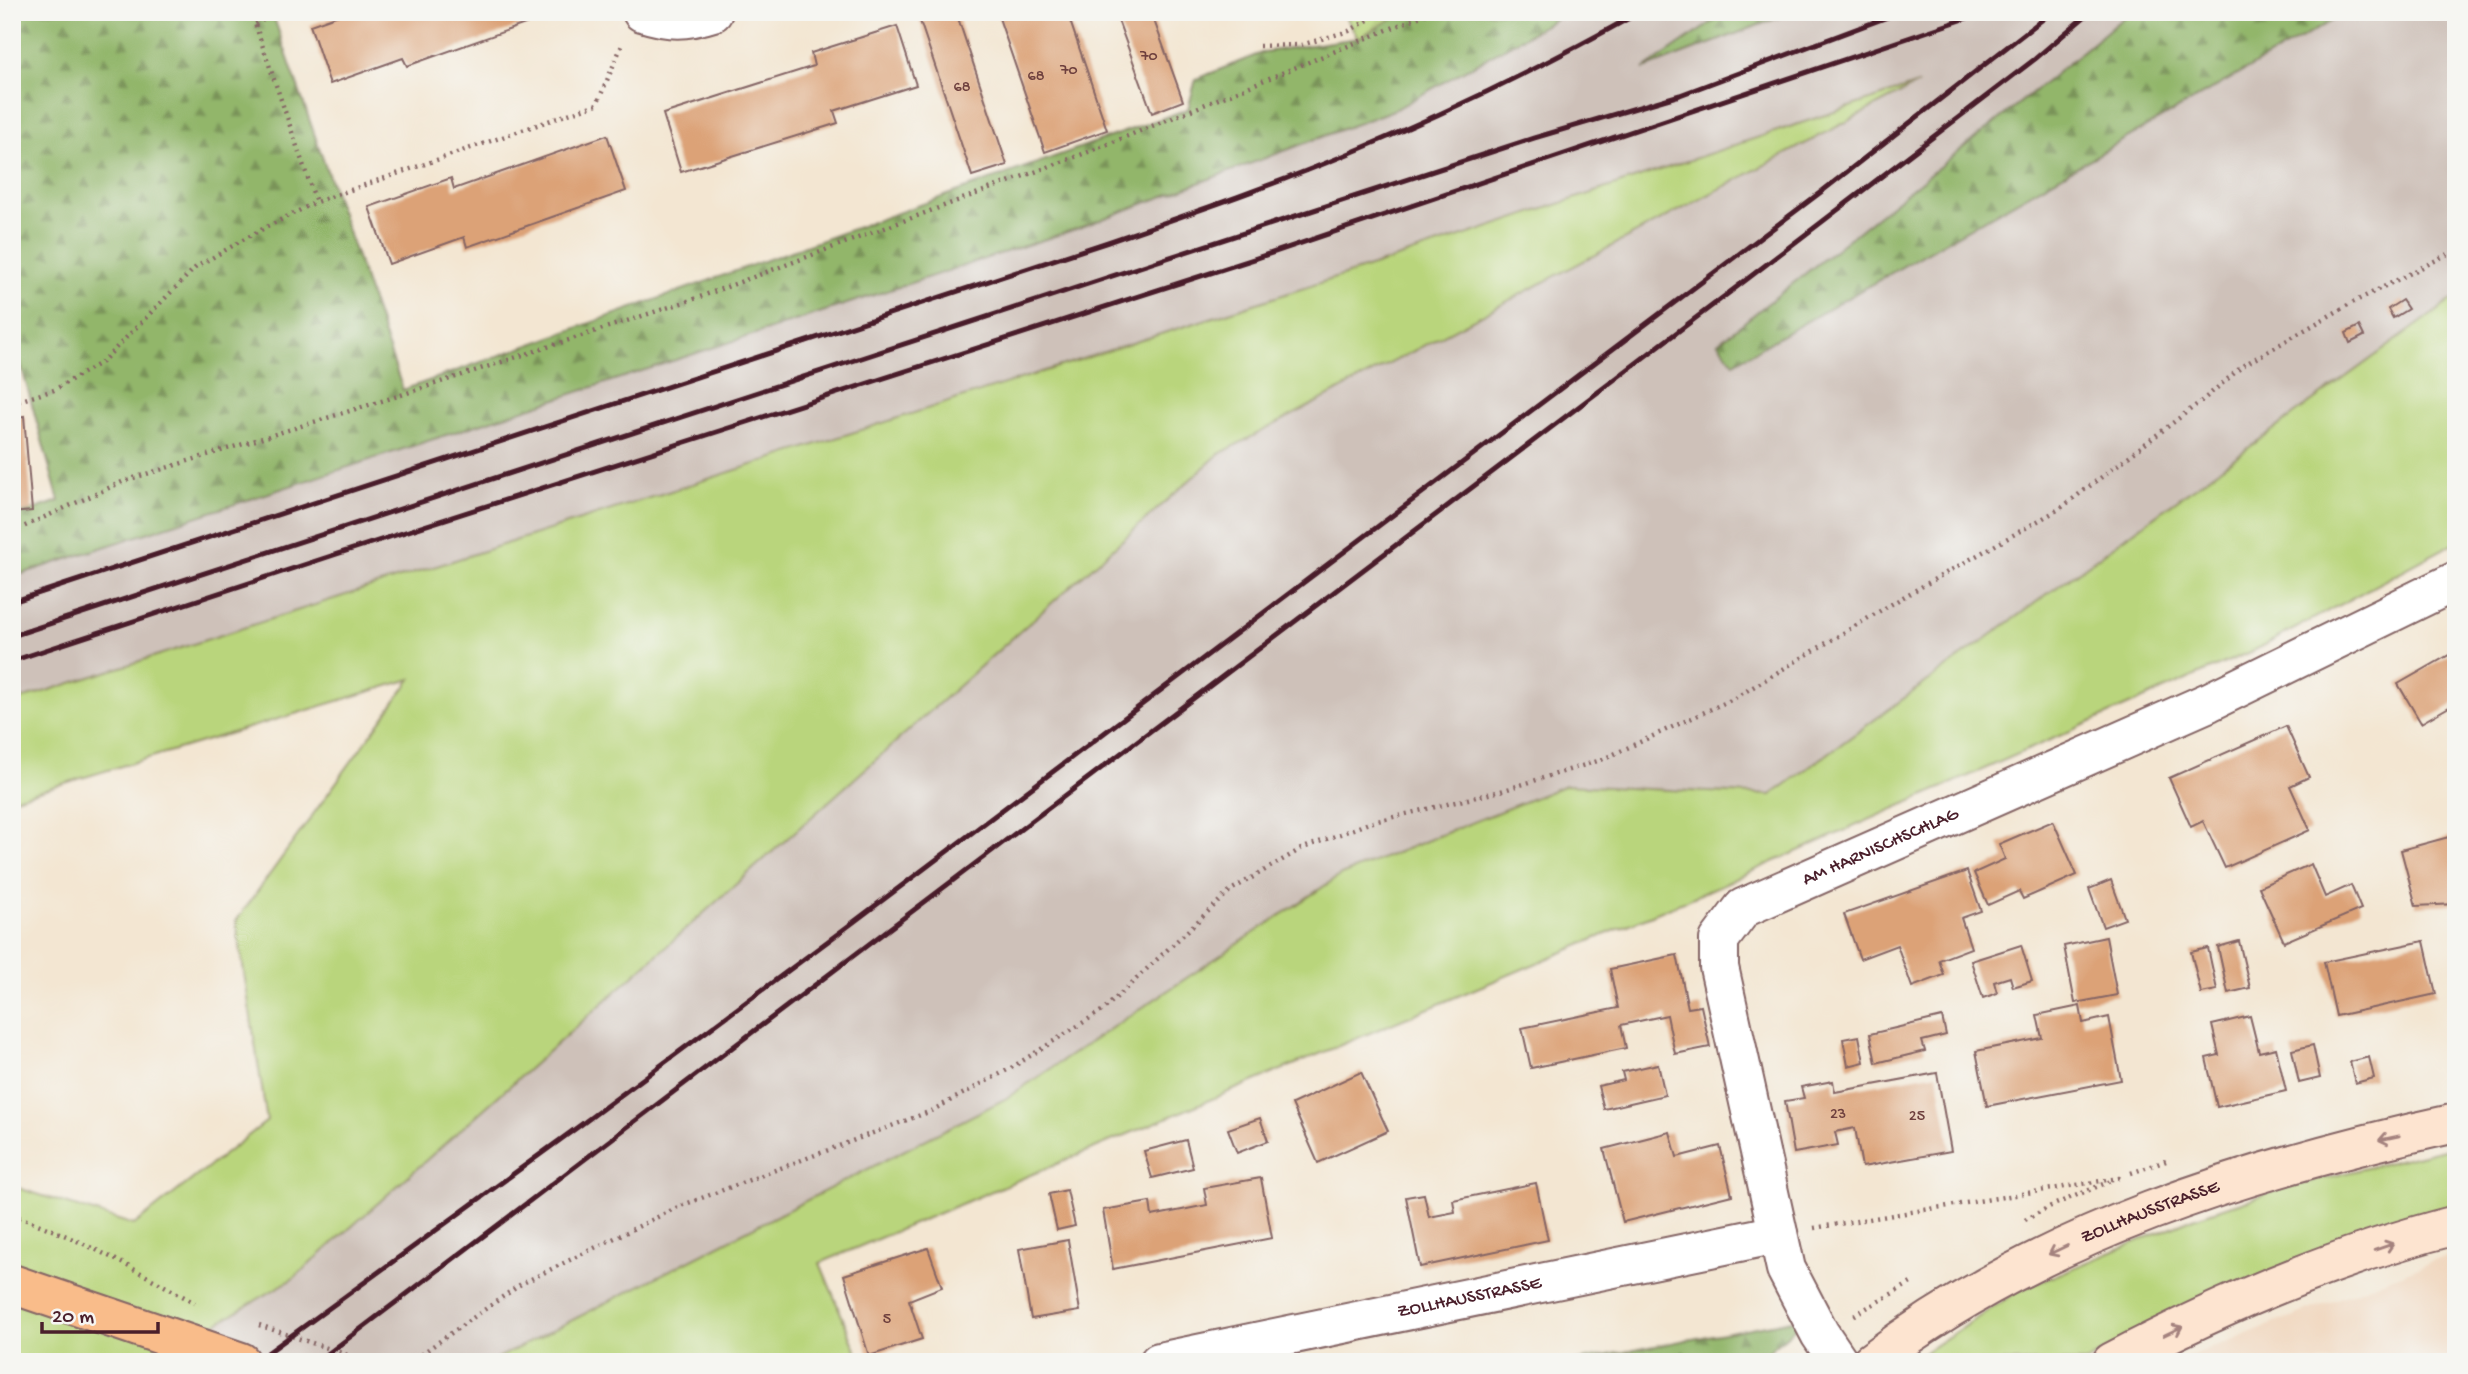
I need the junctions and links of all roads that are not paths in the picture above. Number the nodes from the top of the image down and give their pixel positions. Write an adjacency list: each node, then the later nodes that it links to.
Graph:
1 (713, 12): 2 (street)
2 (634, 24)
3 (2456, 581): 6 (street, AM HARNISCHSCHLAG)
4 (2456, 1123): 11 (main road, ZOLLHAUSSTRASSE, one-way to 11)
5 (2456, 1225): 12 (main road, one-way to 5)
6 (1778, 1234): 9 (street, ZOLLHAUSSTRASSE); 10 (street, AM HARNISCHSCHLAG)
7 (12, 1284): 8 (main road)
8 (241, 1362)
9 (1159, 1362)
10 (1839, 1362)
11 (1871, 1362)
12 (2112, 1362)

